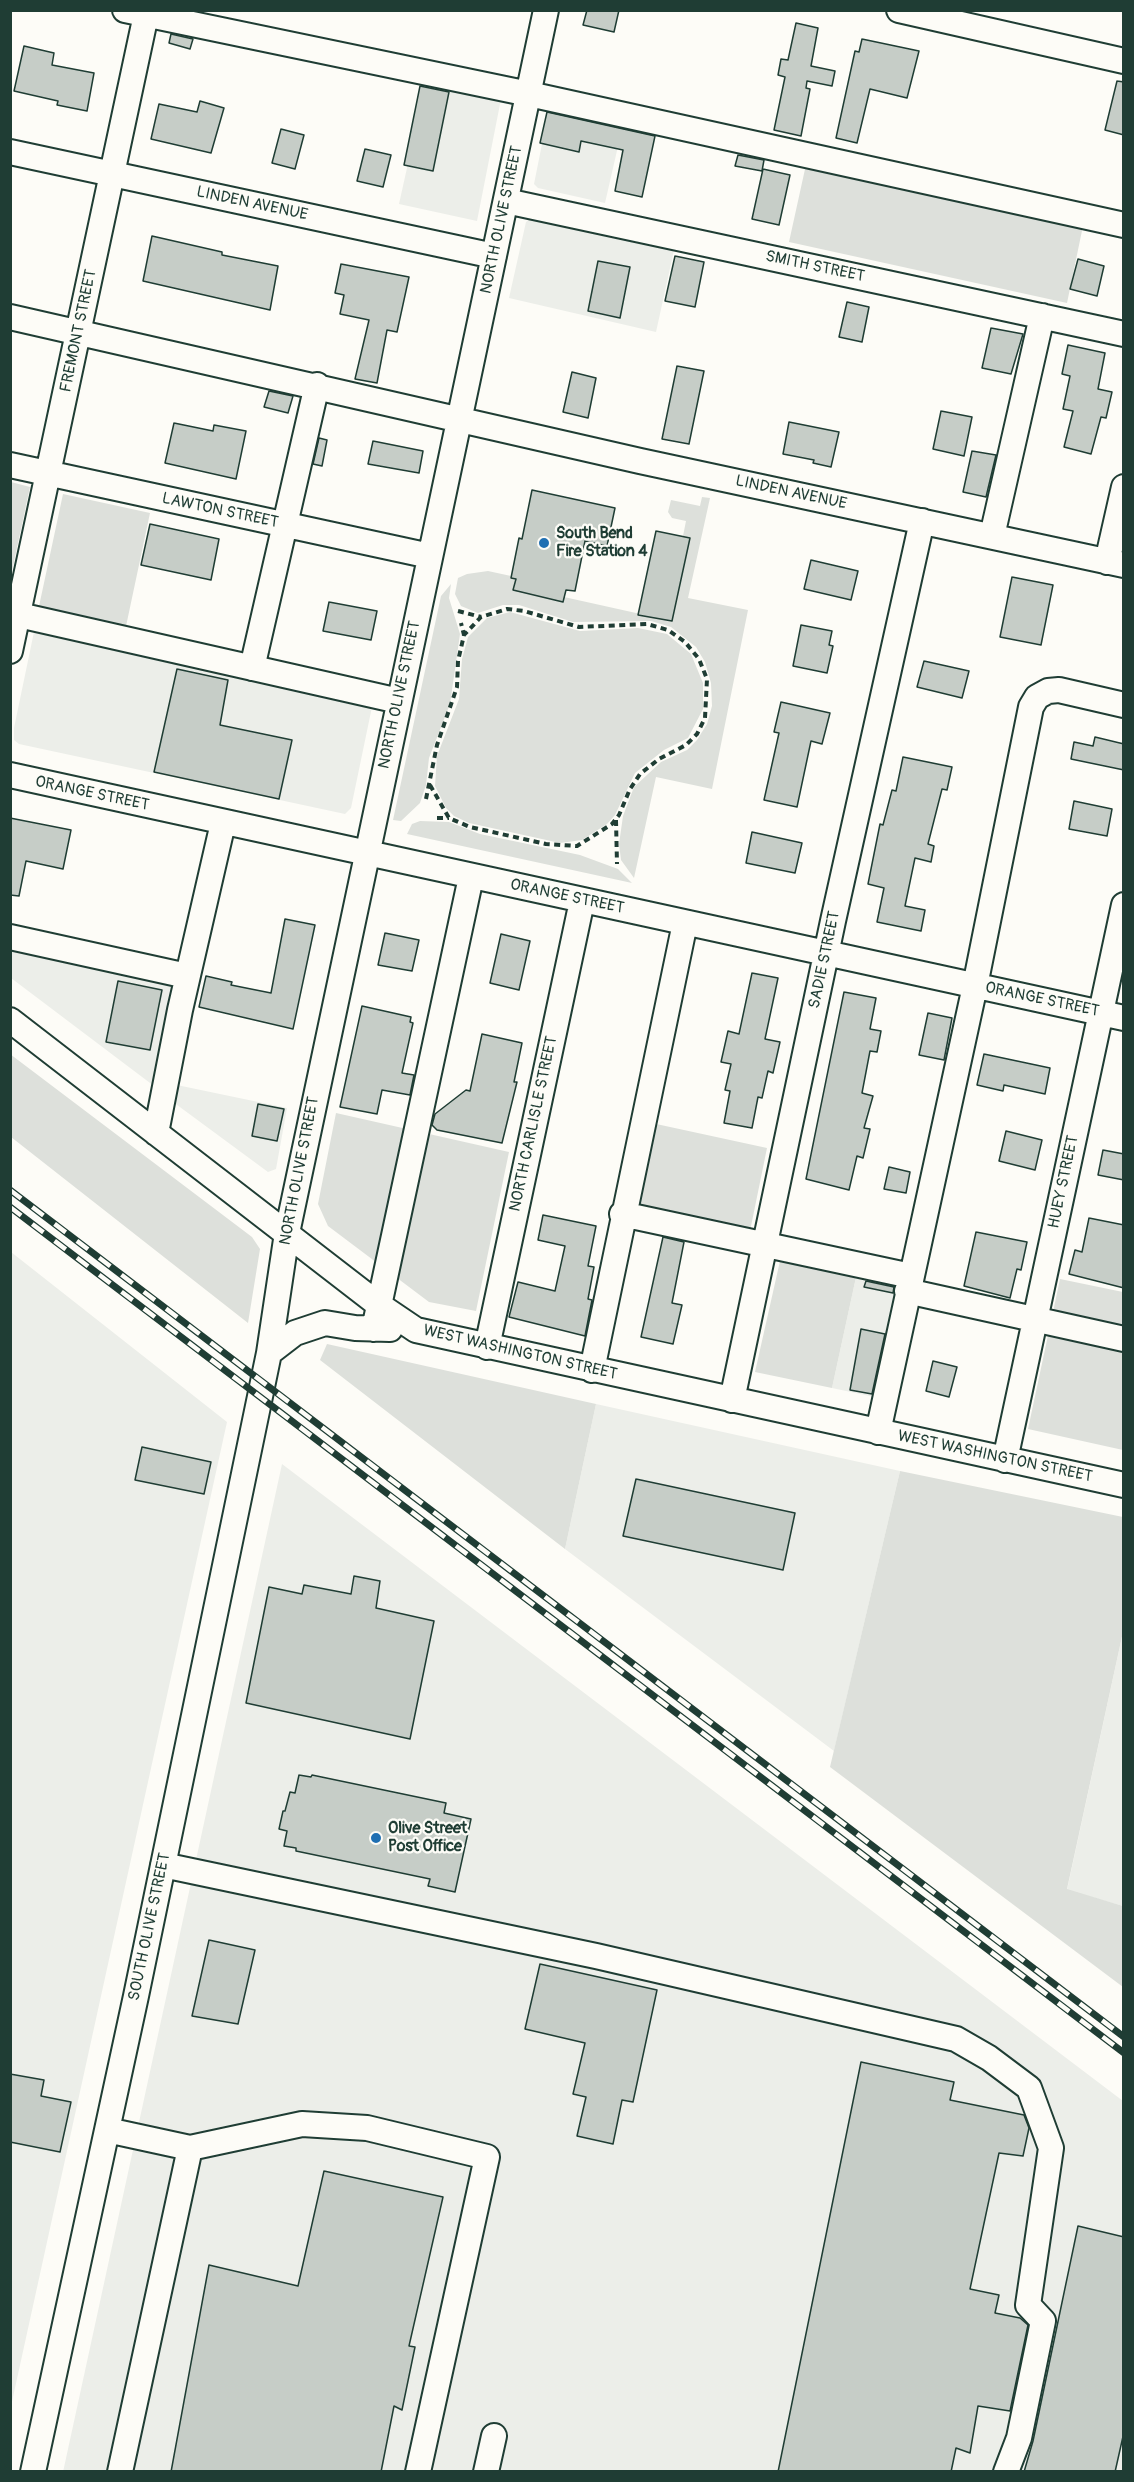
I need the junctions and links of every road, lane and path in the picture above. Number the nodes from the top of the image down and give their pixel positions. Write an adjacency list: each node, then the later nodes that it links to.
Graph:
1 (546, 10): 5 (street, NORTH OLIVE STREET)
2 (899, 10): 4 (street)
3 (140, 12): 5 (street); 7 (street, FREMONT STREET)
4 (1124, 61)
5 (529, 94): 8 (street, NORTH OLIVE STREET); 9 (street)
6 (10, 152): 7 (street, LINDEN AVENUE)
7 (111, 175): 10 (street, LINDEN AVENUE); 13 (street, FREMONT STREET)
8 (506, 201): 10 (street, NORTH OLIVE STREET); 11 (street, SMITH STREET)
9 (1124, 225)
10 (494, 256): 16 (street, NORTH OLIVE STREET)
11 (1042, 316): 14 (street, SMITH STREET); 22 (street)
12 (10, 317): 13 (street, LINDEN AVENUE)
13 (79, 333): 15 (street, LINDEN AVENUE); 18 (street, FREMONT STREET)
14 (1124, 334)
15 (317, 385): 16 (street, LINDEN AVENUE); 21 (street)
16 (459, 419): 20 (street, LINDEN AVENUE); 23 (street, NORTH OLIVE STREET)
17 (10, 465): 18 (street, LAWTON STREET)
18 (48, 473): 21 (street, LAWTON STREET); 26 (street, FREMONT STREET)
19 (1124, 487): 24 (street)
20 (922, 521): 22 (street, LINDEN AVENUE); 48 (street, SADIE STREET)
21 (285, 525): 23 (street, LAWTON STREET); 31 (street)
22 (992, 536): 24 (street, LINDEN AVENUE)
23 (430, 556): 32 (street, NORTH OLIVE STREET)
24 (1115, 563)
25 (458, 611): 27 (path)
26 (15, 613): 30 (street, FREMONT STREET); 31 (street)
27 (481, 617): 29 (path); 39 (path)
28 (461, 623): 29 (path)
29 (464, 635): 35 (path)
30 (10, 651)
31 (252, 669): 32 (street)
32 (399, 701): 41 (street, NORTH OLIVE STREET)
33 (1124, 705): 50 (street)
34 (10, 776): 40 (street, ORANGE STREET)
35 (430, 785): 36 (path); 38 (path)
36 (426, 799)
37 (437, 818): 38 (path)
38 (449, 818): 39 (path)
39 (616, 819): 42 (path)
40 (224, 823): 41 (street, ORANGE STREET); 49 (street)
41 (367, 854): 43 (street, ORANGE STREET); 56 (street, NORTH OLIVE STREET)
42 (617, 864)
43 (471, 877): 44 (street, ORANGE STREET); 59 (street)
44 (582, 901): 46 (street, ORANGE STREET); 64 (street, NORTH CARLISLE STREET)
45 (1124, 905): 51 (street, HUEY STREET)
46 (684, 923): 48 (street, ORANGE STREET); 55 (street)
47 (10, 937): 49 (street)
48 (826, 954): 50 (street, ORANGE STREET); 57 (street, SADIE STREET)
49 (188, 976): 54 (street)
50 (975, 986): 51 (street, ORANGE STREET); 58 (street)
51 (1099, 1013): 52 (street, ORANGE STREET); 60 (street, HUEY STREET)
52 (1124, 1018)
53 (10, 1020): 54 (street, WEST WASHINGTON STREET)
54 (156, 1133): 56 (street, WEST WASHINGTON STREET)
55 (622, 1214): 57 (street); 66 (street)
56 (287, 1233): 59 (street, WEST WASHINGTON STREET); 65 (street, NORTH OLIVE STREET)
57 (765, 1245): 58 (street); 68 (street, SADIE STREET)
58 (909, 1284): 60 (street); 69 (street)
59 (379, 1305): 61 (street); 62 (street, WEST WASHINGTON STREET)
60 (1035, 1319): 63 (street); 70 (street, HUEY STREET)
61 (374, 1329): 62 (street); 65 (street)
62 (416, 1330): 64 (street, WEST WASHINGTON STREET)
63 (1124, 1339)
64 (487, 1347): 66 (street, WEST WASHINGTON STREET)
65 (269, 1353): 67 (street, NORTH OLIVE STREET)
66 (592, 1370): 68 (street, WEST WASHINGTON STREET)
67 (263, 1381): 72 (street, SOUTH OLIVE STREET)
68 (732, 1400): 69 (street, WEST WASHINGTON STREET)
69 (878, 1432): 70 (street, WEST WASHINGTON STREET)
70 (1005, 1460): 71 (street, WEST WASHINGTON STREET)
71 (1124, 1485)
72 (163, 1865): 73 (street, SOUTH OLIVE STREET); 80 (street)
73 (107, 2130): 74 (street); 76 (street, SOUTH OLIVE STREET)
74 (190, 2148): 77 (street); 78 (street)
75 (494, 2436): 79 (street)
76 (33, 2472)
77 (120, 2472)
78 (418, 2472)
79 (486, 2472)
80 (1006, 2472)

